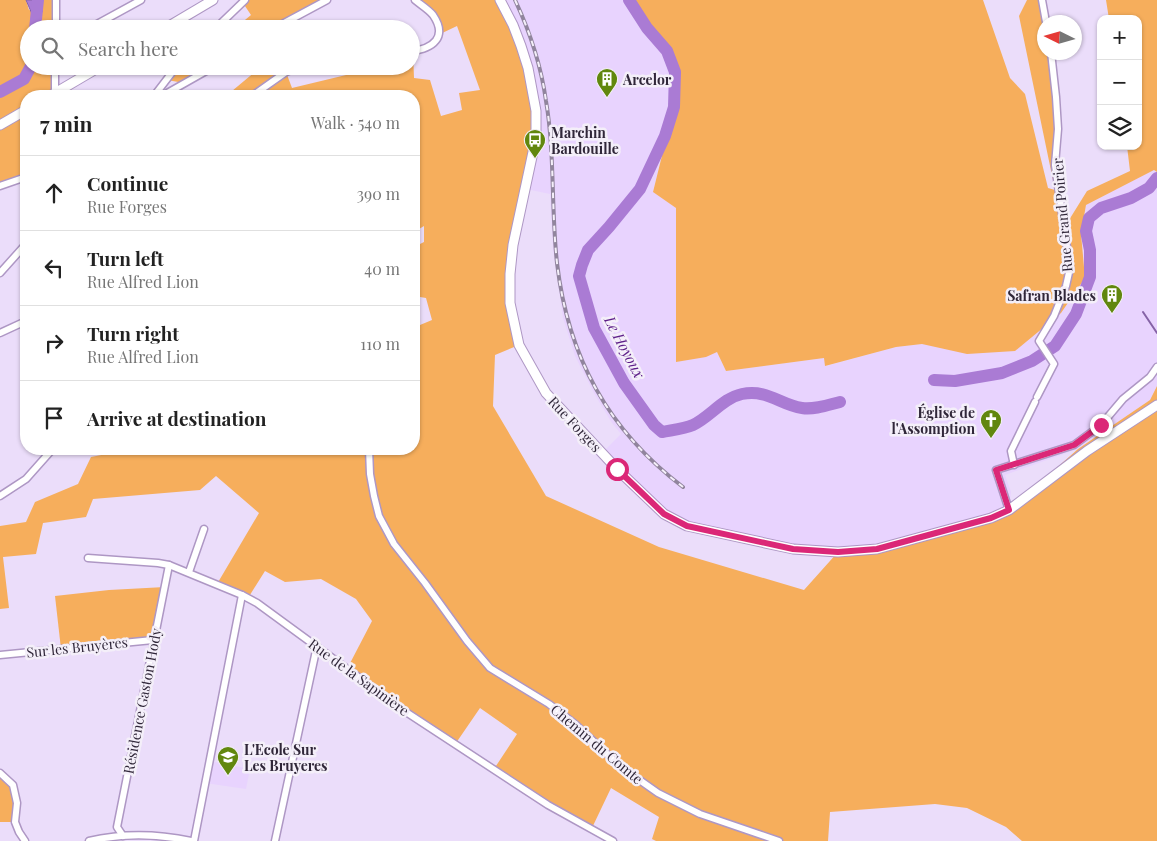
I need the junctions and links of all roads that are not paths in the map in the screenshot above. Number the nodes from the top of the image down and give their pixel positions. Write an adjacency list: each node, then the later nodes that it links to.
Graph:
1 (56, 0): 10 (street)
2 (142, 0): 11 (street)
3 (212, 0): 12 (main road)
4 (245, 0): 13 (street)
5 (327, 0): 14 (street)
6 (414, 0): 15 (street)
7 (500, 0): 41 (main road, Rue Forges)
8 (1042, 0): 9 (street)
9 (1045, 15)
10 (56, 20)
11 (105, 20)
12 (179, 20)
13 (224, 20)
14 (290, 20)
15 (420, 50)
16 (1052, 60): 39 (street, Rue Grand Poirier)
17 (54, 75): 22 (street)
18 (86, 75): 23 (main road)
19 (170, 75): 24 (street)
20 (199, 75): 25 (street)
21 (282, 75): 26 (street)
22 (53, 90)
23 (60, 90)
24 (159, 90)
25 (173, 90)
26 (260, 90)
27 (20, 113): 28 (main road)
28 (0, 125)
29 (20, 179): 30 (street)
30 (0, 186)
31 (20, 251): 32 (street)
32 (0, 273)
33 (20, 324): 34 (street)
34 (0, 333)
35 (1157, 367): 39 (street)
36 (1157, 405): 41 (main road, Rue Forges)
37 (47, 455): 40 (street)
38 (369, 455): 58 (street, Chemin du Comte)
39 (1014, 465): 41 (street)
40 (0, 496)
41 (1009, 510)
42 (204, 529): 45 (street)
43 (88, 558): 44 (street, Rue de la Sapinière)
44 (170, 565): 45 (street, Rue de la Sapinière); 47 (street, Résidence Gaston Hody)
45 (189, 572): 46 (street, Rue de la Sapinière)
46 (242, 595): 48 (street, Rue de la Sapinière); 55 (street)
47 (153, 640): 49 (street, Sur les Bruyères); 51 (street, Résidence Gaston Hody)
48 (317, 646): 56 (street); 57 (street, Rue de la Sapinière)
49 (0, 655)
50 (0, 772): 53 (street)
51 (123, 836): 52 (street); 54 (street)
52 (145, 838): 55 (street)
53 (25, 841)
54 (89, 841)
55 (192, 841)
56 (275, 841)
57 (613, 841)
58 (779, 841)

